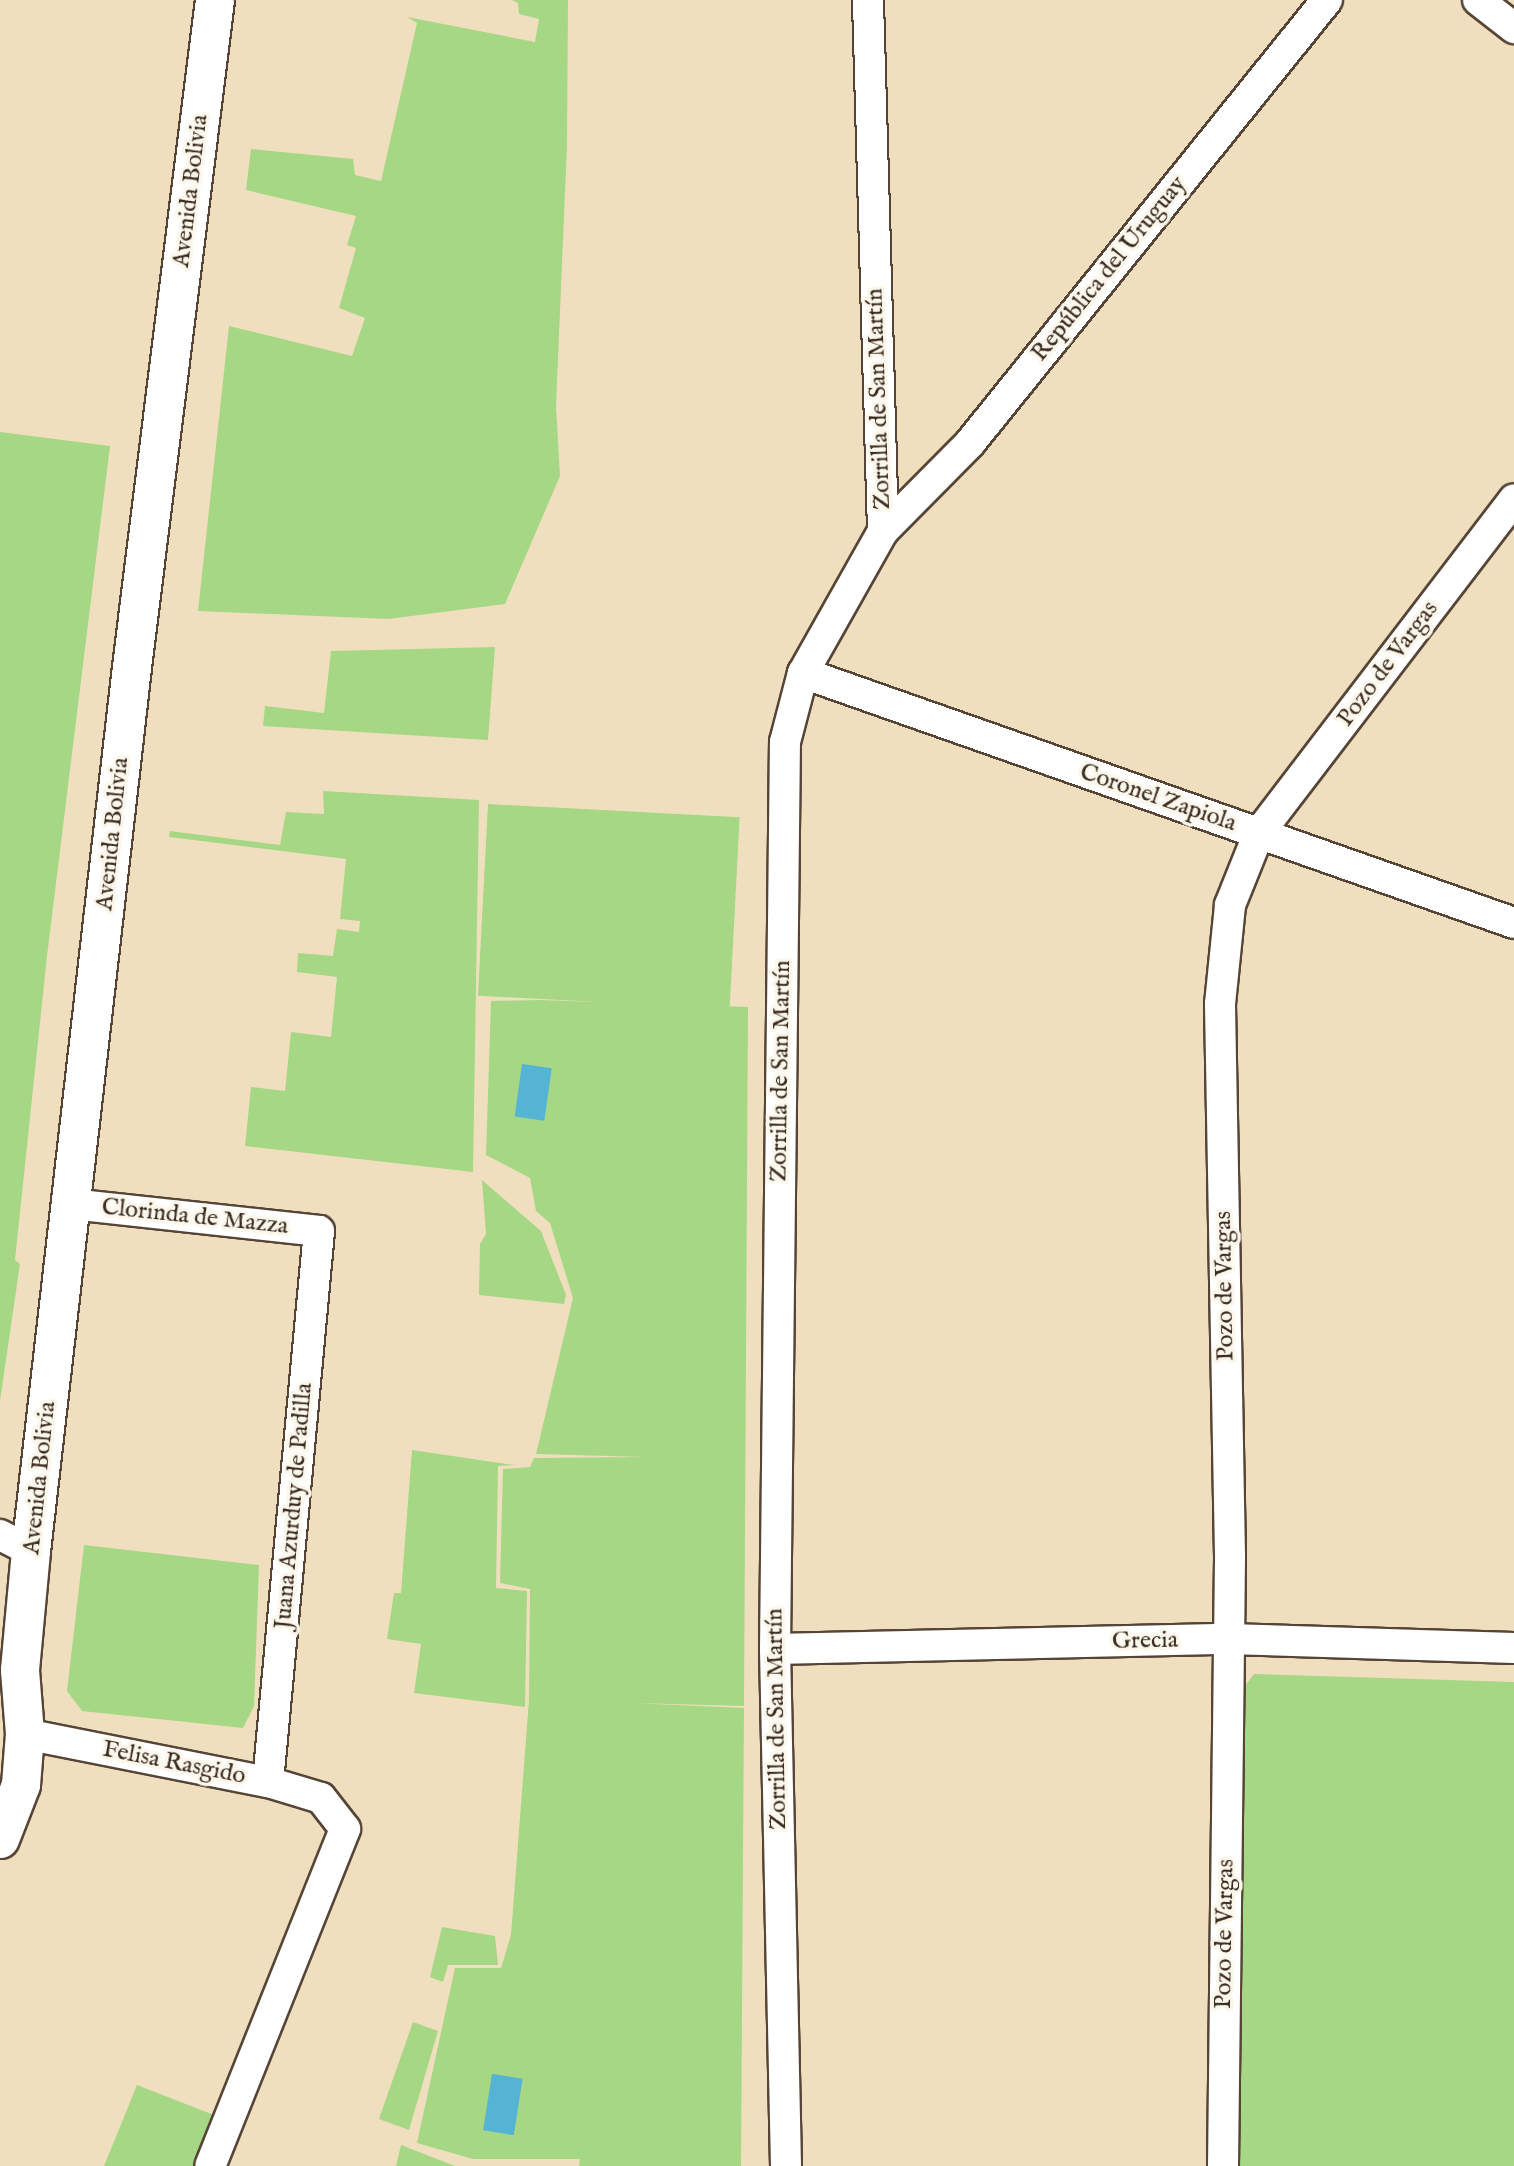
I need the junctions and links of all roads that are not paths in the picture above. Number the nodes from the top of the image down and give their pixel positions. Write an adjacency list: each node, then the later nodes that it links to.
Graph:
1 (215, 0): 11 (street, Avenida Bolivia)
2 (868, 0): 7 (street, Zorrilla de San Martín)
3 (1327, 0): 7 (street, República del Uruguay)
4 (1478, 0): 5 (street)
5 (1514, 28)
6 (1514, 499): 9 (street, Pozo de Vargas)
7 (883, 531): 8 (street, Zorrilla de San Martín)
8 (803, 673): 9 (street, Coronel Zapiola); 16 (street, Zorrilla de San Martín)
9 (1259, 833): 10 (street, Coronel Zapiola); 14 (street, Pozo de Vargas)
10 (1514, 923)
11 (71, 1204): 12 (street, Clorinda de Mazza); 13 (street, Avenida Bolivia)
12 (319, 1231): 18 (street, Juana Azurduy de Padilla)
13 (16, 1543): 17 (street, Avenida Bolivia)
14 (1228, 1639): 15 (street, Grecia); 16 (street, Grecia); 22 (street, Pozo de Vargas)
15 (1514, 1648)
16 (775, 1649): 21 (street, Zorrilla de San Martín)
17 (13, 1725): 18 (street, Felisa Rasgido); 19 (street, Avenida Bolivia)
18 (268, 1782): 20 (street, Felisa Rasgido)
19 (0, 1839)
20 (210, 2166)
21 (786, 2166)
22 (1223, 2166)

